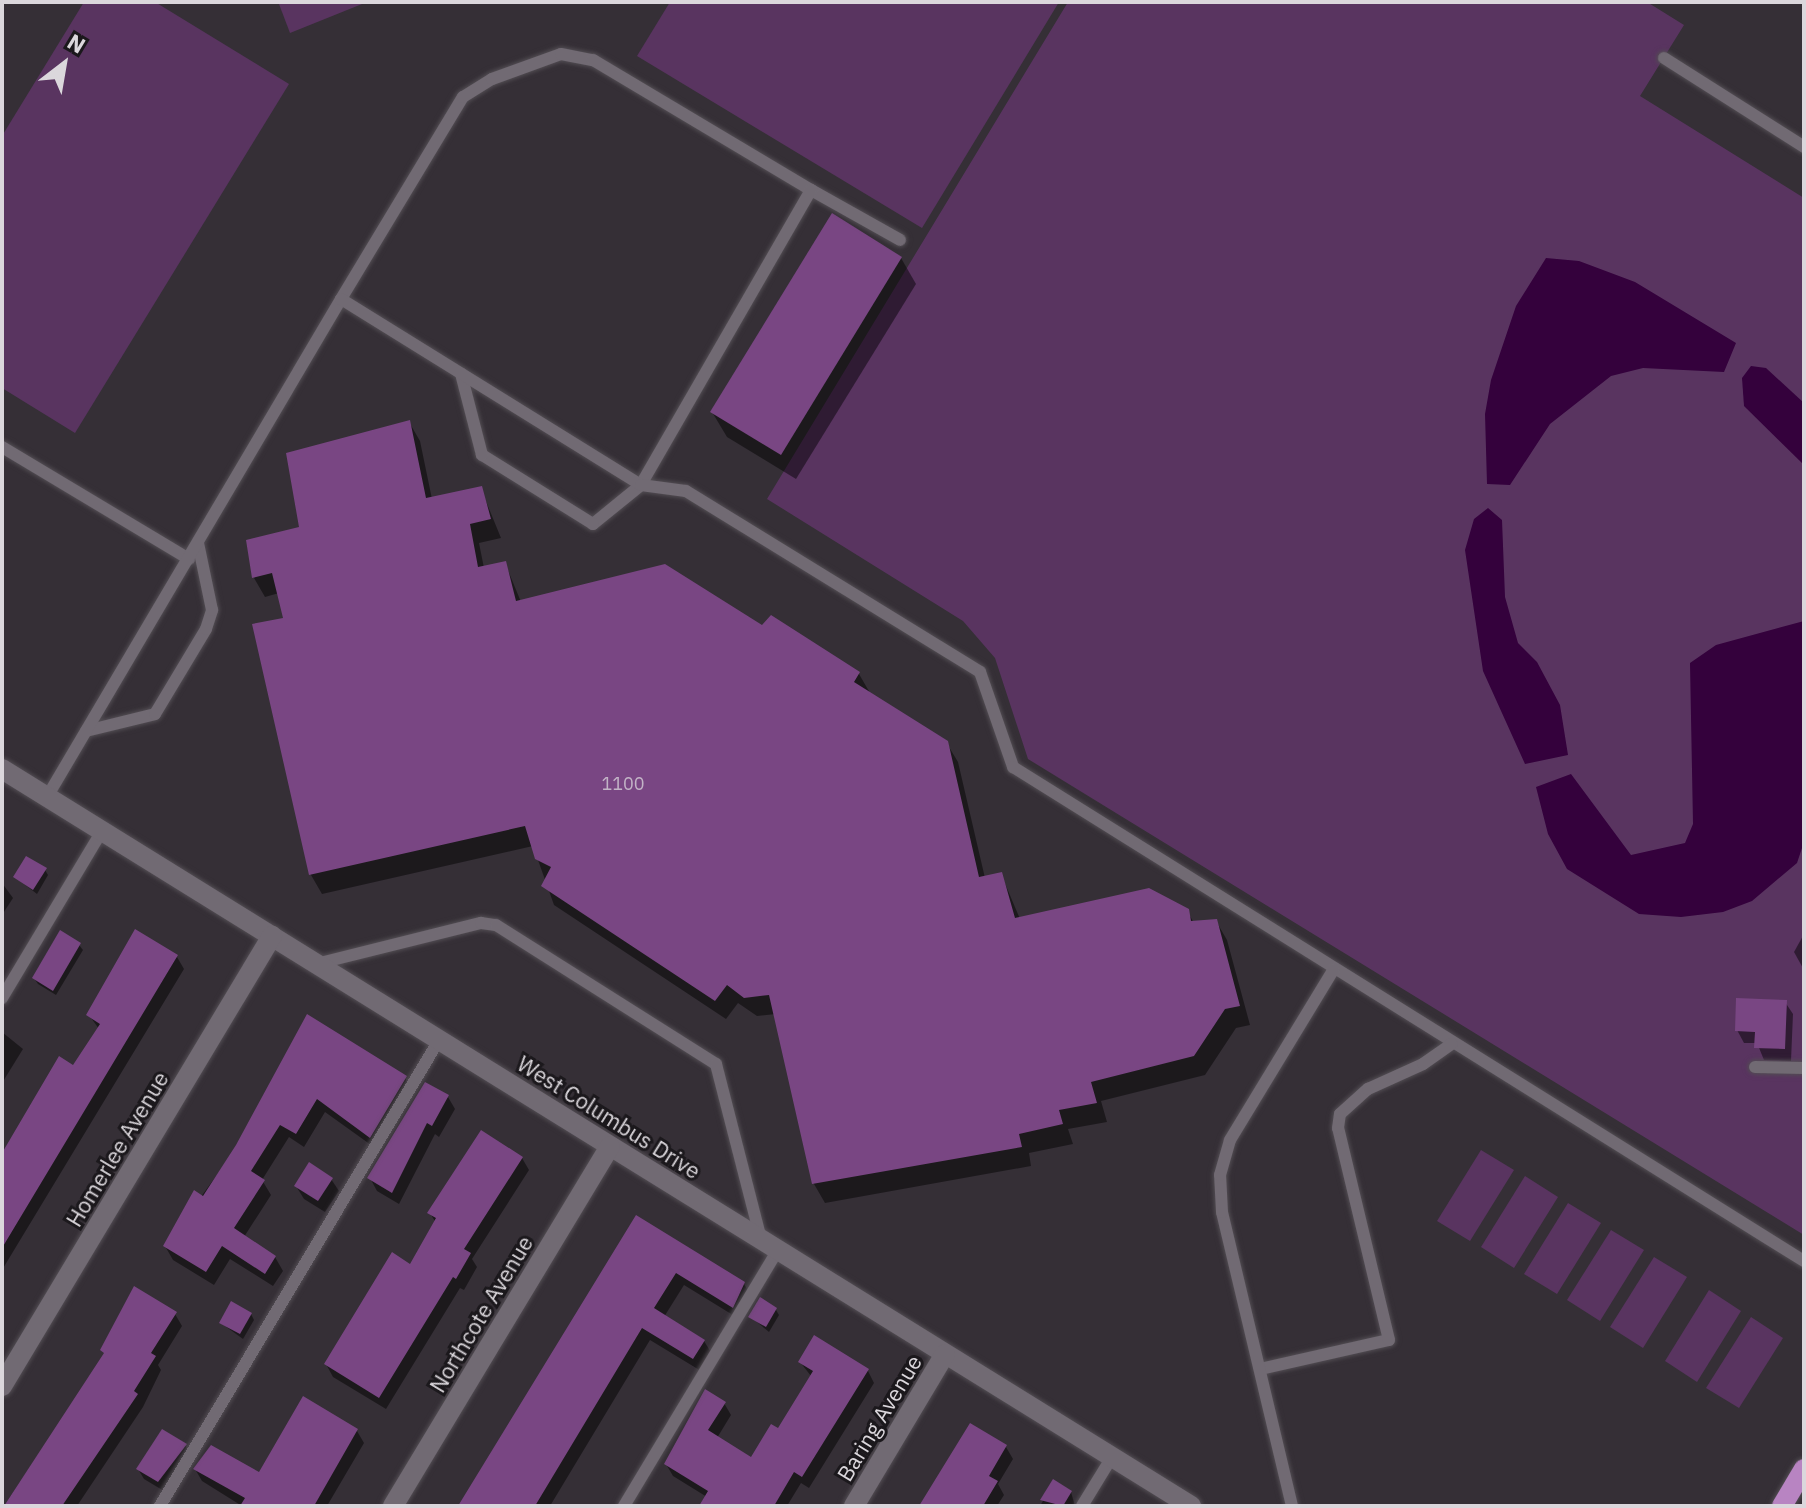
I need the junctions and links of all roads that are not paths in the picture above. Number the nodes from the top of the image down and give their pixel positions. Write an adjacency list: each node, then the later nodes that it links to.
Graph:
1 (1664, 58): 2 (lane)
2 (1804, 147)
3 (811, 190): 4 (lane); 5 (lane); 8 (lane)
4 (900, 240)
5 (341, 299): 6 (lane); 9 (lane)
6 (461, 374): 8 (lane); 8 (lane)
7 (2, 447): 10 (lane)
8 (641, 485): 17 (lane)
9 (198, 543): 10 (lane); 11 (lane)
10 (189, 559): 11 (lane)
11 (86, 731): 13 (lane)
12 (2, 769): 13 (street, West Columbus Drive)
13 (47, 797): 14 (street, West Columbus Drive)
14 (102, 831): 15 (street, West Columbus Drive); 18 (lane)
15 (272, 936): 16 (street, West Columbus Drive); 28 (street, Homerlee Avenue)
16 (316, 964): 19 (street, West Columbus Drive); 24 (lane)
17 (1334, 969): 20 (lane); 27 (lane)
18 (2, 998)
19 (439, 1040): 23 (street, West Columbus Drive); 31 (lane)
20 (1452, 1044): 25 (lane); 27 (lane)
21 (1755, 1067): 22 (lane)
22 (1804, 1068)
23 (610, 1146): 24 (street, West Columbus Drive); 32 (street, Northcote Avenue)
24 (770, 1245): 26 (street, West Columbus Drive); 33 (lane)
25 (1804, 1261)
26 (945, 1354): 29 (street, West Columbus Drive); 34 (street, Baring Avenue)
27 (1260, 1369): 37 (lane)
28 (2, 1386)
29 (1112, 1457): 35 (lane); 36 (street, West Columbus Drive)
30 (1804, 1469): 38 (main road)
31 (160, 1506)
32 (393, 1506)
33 (624, 1506)
34 (854, 1506)
35 (1082, 1506)
36 (1191, 1506)
37 (1292, 1506)
38 (1782, 1506)

